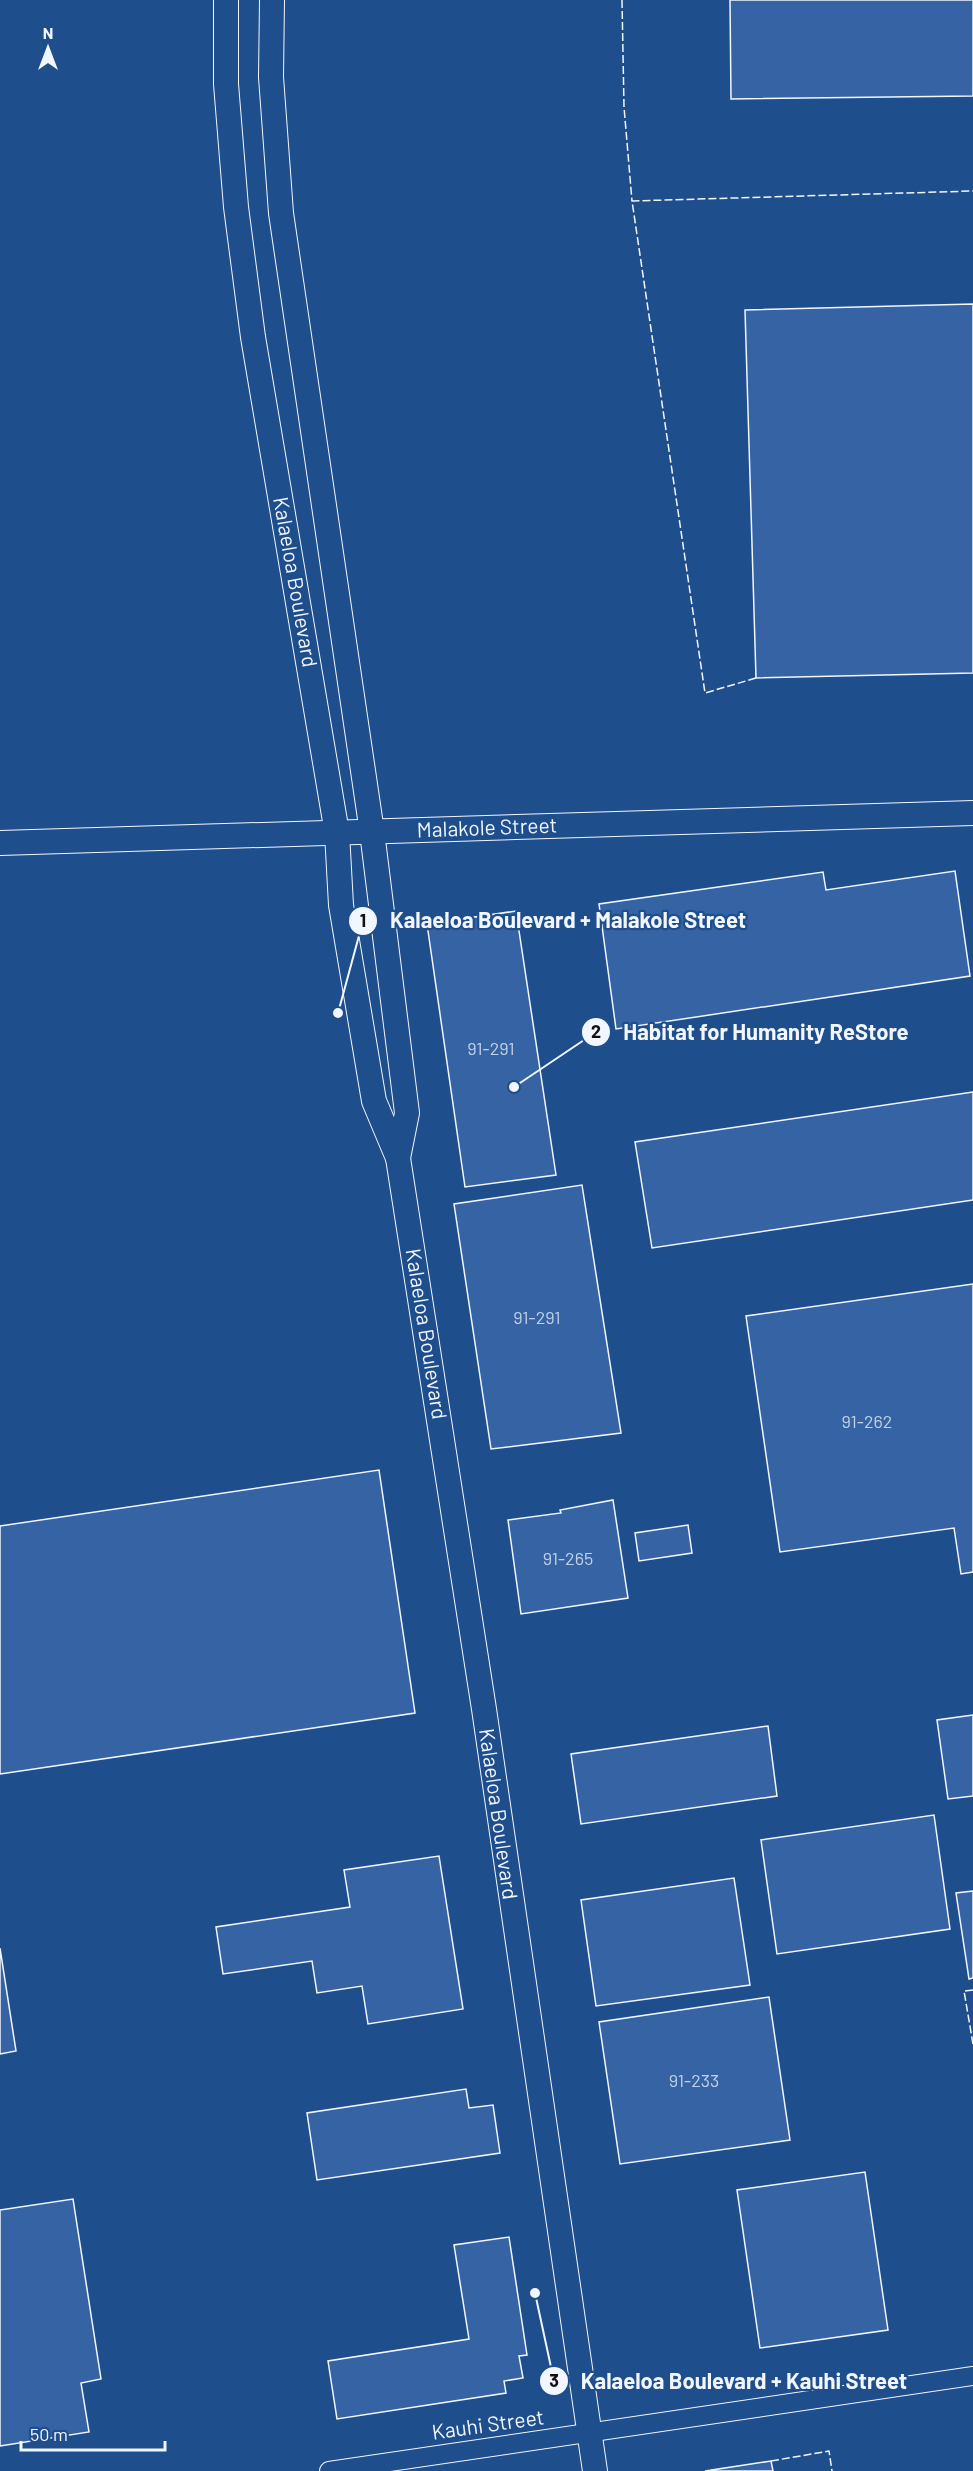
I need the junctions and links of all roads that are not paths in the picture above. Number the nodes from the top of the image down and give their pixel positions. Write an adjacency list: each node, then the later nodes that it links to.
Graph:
1 (226, 0): 5 (street, Kalaeloa Boulevard)
2 (273, 0): 4 (street, Kalaeloa Boulevard)
3 (973, 813): 4 (street, Malakole Street)
4 (372, 832): 5 (street, Malakole Street); 7 (street, Kalaeloa Boulevard)
5 (337, 833): 6 (street, Malakole Street); 7 (street, Kalaeloa Boulevard)
6 (0, 843)
7 (399, 1158): 9 (street, Kalaeloa Boulevard)
8 (973, 2376): 9 (street, Kauhi Street)
9 (590, 2433): 10 (street, Kauhi Street); 11 (street, Kalaeloa Boulevard)
10 (329, 2471)
11 (596, 2471)

